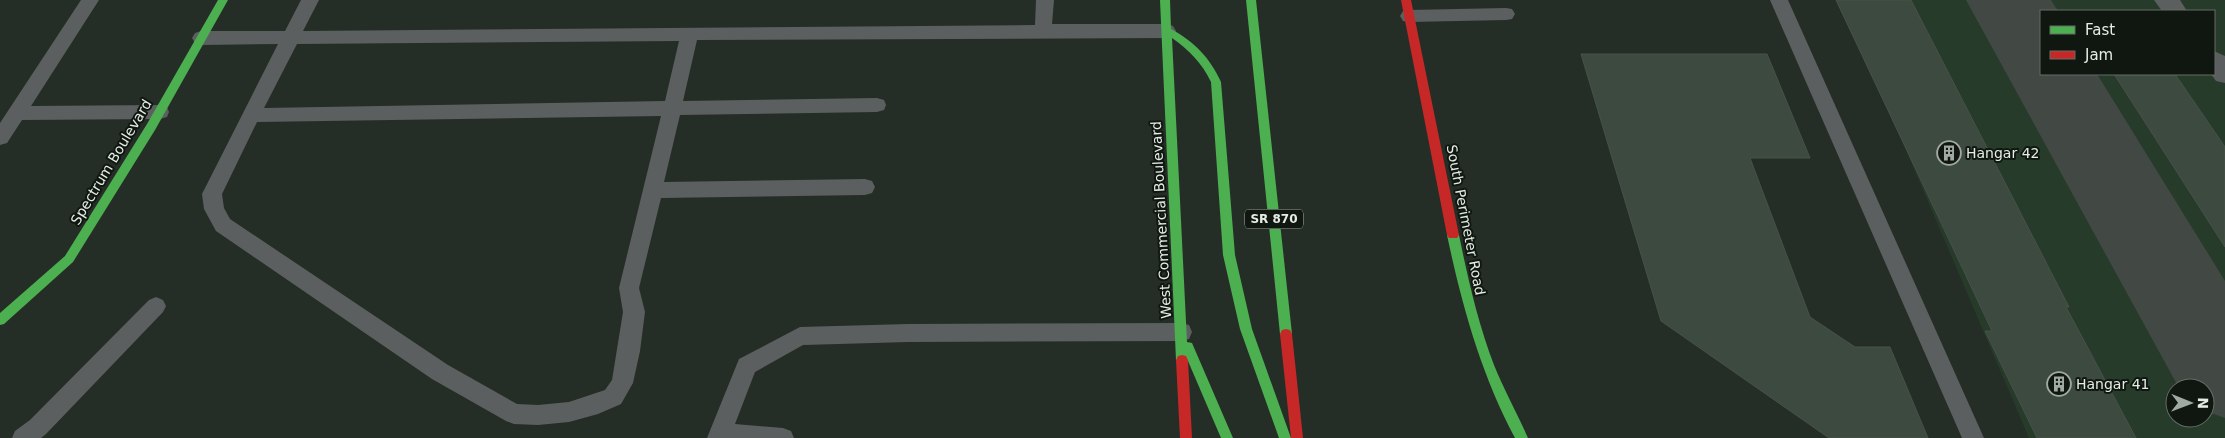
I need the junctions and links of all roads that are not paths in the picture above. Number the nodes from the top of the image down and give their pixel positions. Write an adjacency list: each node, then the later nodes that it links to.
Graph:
1 (90, 0): 20 (lane)
2 (223, 0): 14 (main road, Spectrum Boulevard)
3 (310, 0): 13 (lane)
4 (1045, 0): 10 (lane)
5 (1165, 0): 11 (main road, West Commercial Boulevard)
6 (1252, 0): 34 (main road, SR 870)
7 (1779, 0): 36 (lane)
8 (1408, 8): 9 (lane); 35 (main road, South Perimeter Road)
9 (1506, 14)
10 (1043, 31): 11 (lane); 12 (lane)
11 (1167, 31): 27 (main road, West Commercial Boulevard); 33 (main road)
12 (690, 34): 13 (lane); 18 (lane)
13 (290, 37): 14 (lane); 21 (lane)
14 (201, 38): 19 (main road, Spectrum Boulevard)
15 (2215, 61): 16 (street)
16 (2225, 74)
17 (877, 105): 18 (lane)
18 (672, 108): 21 (lane); 24 (lane)
19 (160, 112): 20 (lane); 26 (main road, Spectrum Boulevard)
20 (16, 113): 22 (lane)
21 (251, 115): 24 (lane)
22 (0, 138)
23 (866, 187): 24 (lane)
24 (653, 190)
25 (156, 306): 29 (lane)
26 (0, 320)
27 (1181, 332): 28 (lane); 31 (main road, West Commercial Boulevard); 32 (main road)
28 (718, 436): 30 (lane)
29 (23, 438)
30 (783, 438)
31 (1186, 438)
32 (1227, 438)
33 (1285, 438)
34 (1297, 438)
35 (1522, 438)
36 (1973, 438)

